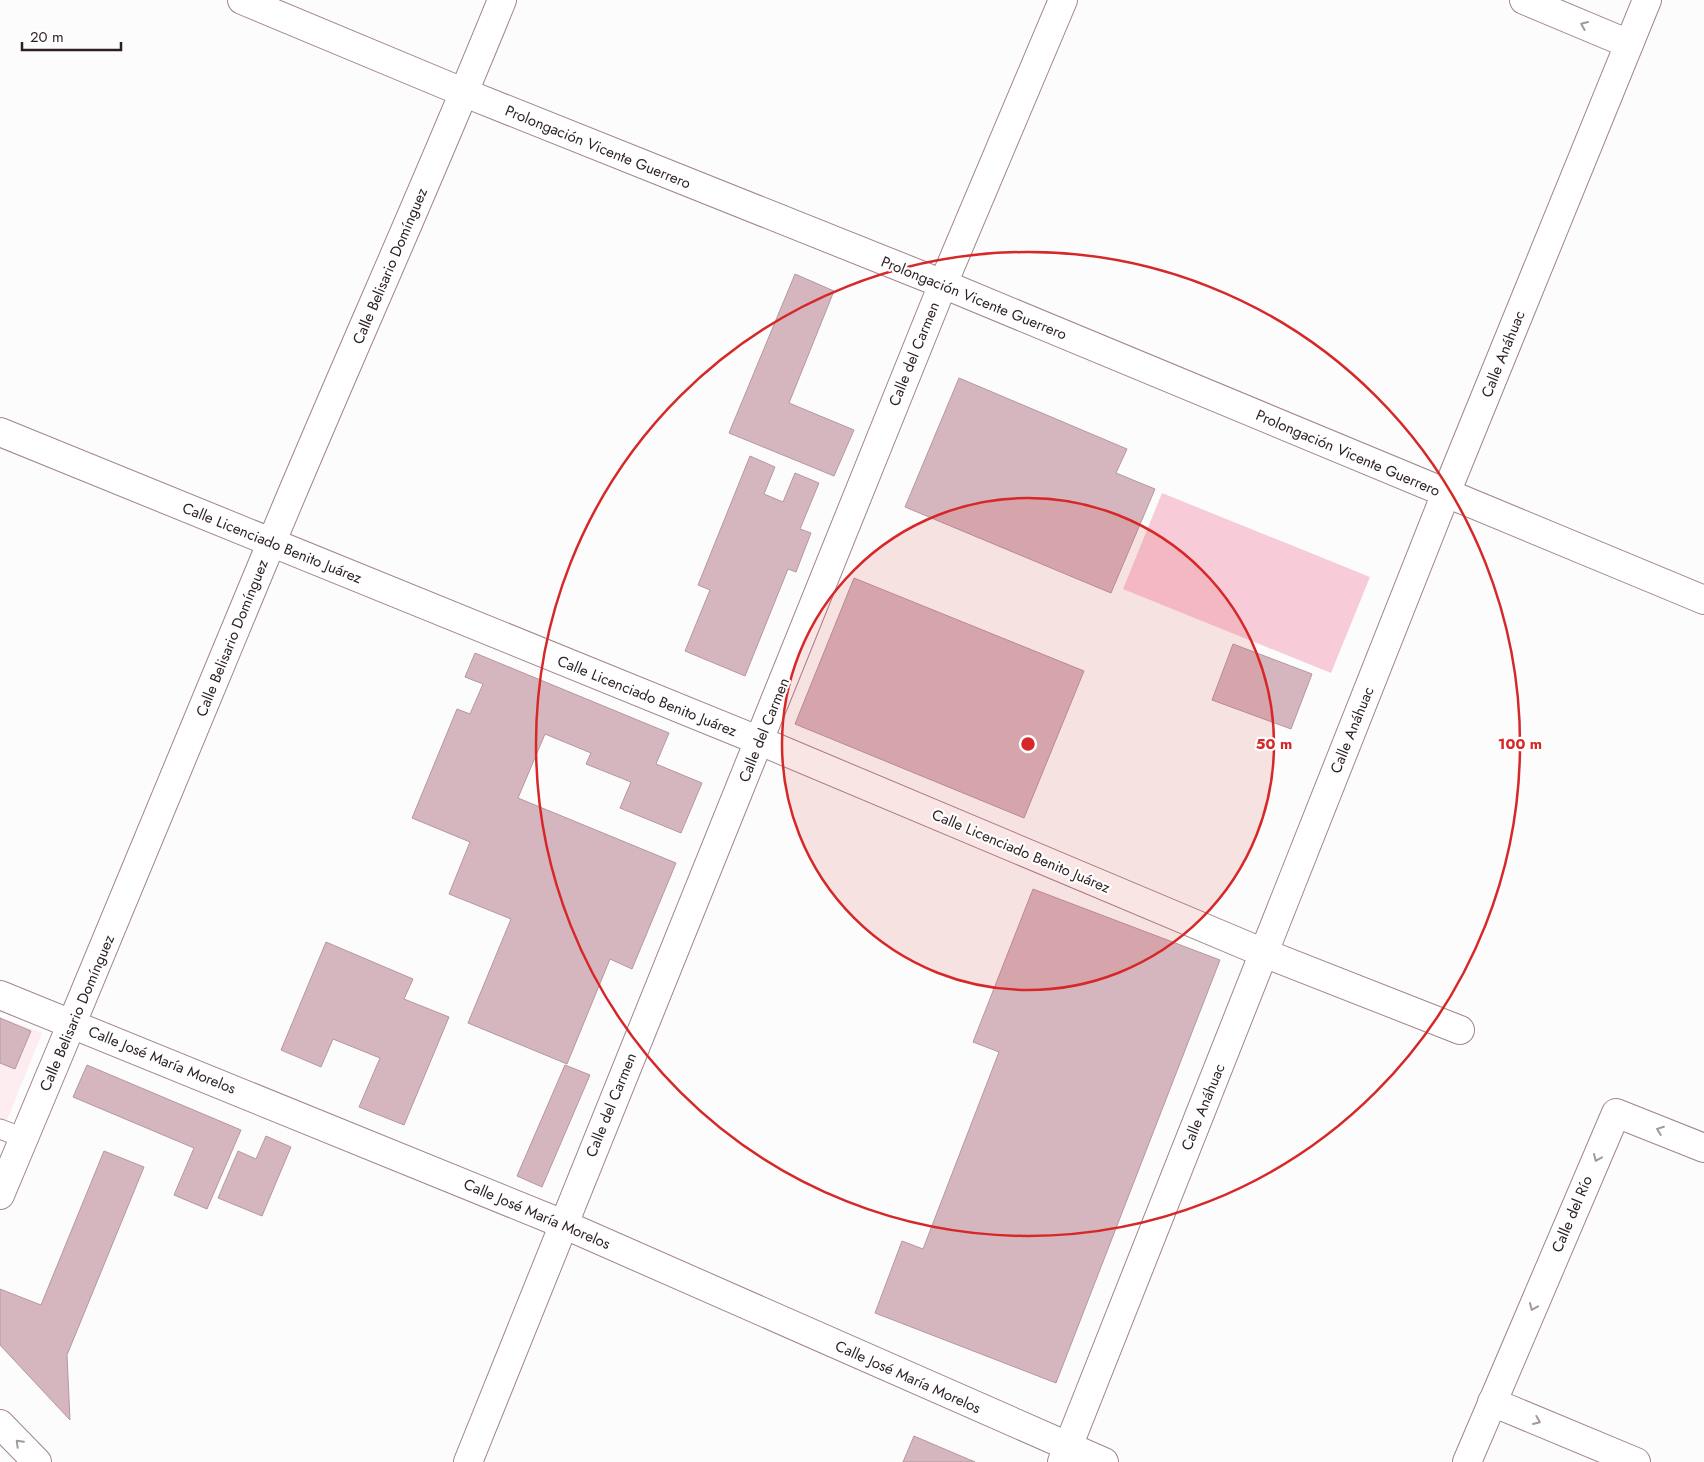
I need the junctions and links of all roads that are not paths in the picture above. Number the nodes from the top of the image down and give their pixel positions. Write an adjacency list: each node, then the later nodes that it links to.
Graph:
1 (242, 0): 7 (street, Prolongación Vicente Guerrero)
2 (502, 0): 7 (street, Calle Belisario Domínguez)
3 (1063, 0): 8 (street, Calle del Carmen)
4 (1524, 0): 6 (street, one-way to 4)
5 (1647, 0): 6 (street, Calle Anáhuac)
6 (1629, 44): 10 (street, Calle Anáhuac)
7 (464, 93): 8 (street, Prolongación Vicente Guerrero); 11 (street, Calle Belisario Domínguez)
8 (942, 284): 10 (street, Prolongación Vicente Guerrero); 13 (street, Calle del Carmen)
9 (0, 432): 11 (street, Calle Licenciado Benito Juárez)
10 (1446, 493): 12 (street, Prolongación Vicente Guerrero); 14 (street, Calle Anáhuac)
11 (271, 543): 13 (street, Calle Licenciado Benito Juárez); 16 (street, Calle Belisario Domínguez)
12 (1704, 600)
13 (760, 742): 14 (street, Calle Licenciado Benito Juárez); 21 (street, Calle del Carmen)
14 (1264, 953): 17 (street, Calle Licenciado Benito Juárez); 24 (street, Calle Anáhuac)
15 (0, 995): 16 (street, Calle José María Morelos)
16 (73, 1024): 18 (street, Calle Belisario Domínguez); 21 (street, Calle José María Morelos)
17 (1460, 1030)
18 (12, 1133): 20 (street, Calle Belisario Domínguez)
19 (1704, 1148): 22 (street, Calle del Río, one-way to 22)
20 (0, 1195)
21 (563, 1224): 24 (street, Calle José María Morelos); 26 (street, Calle del Carmen)
22 (1492, 1402): 28 (street, Calle del Río); 29 (street, one-way to 29)
23 (0, 1424): 25 (street, one-way to 23)
24 (1065, 1455): 27 (street, Calle José María Morelos)
25 (37, 1462)
26 (468, 1462)
27 (1104, 1462)
28 (1467, 1462)
29 (1636, 1462)

